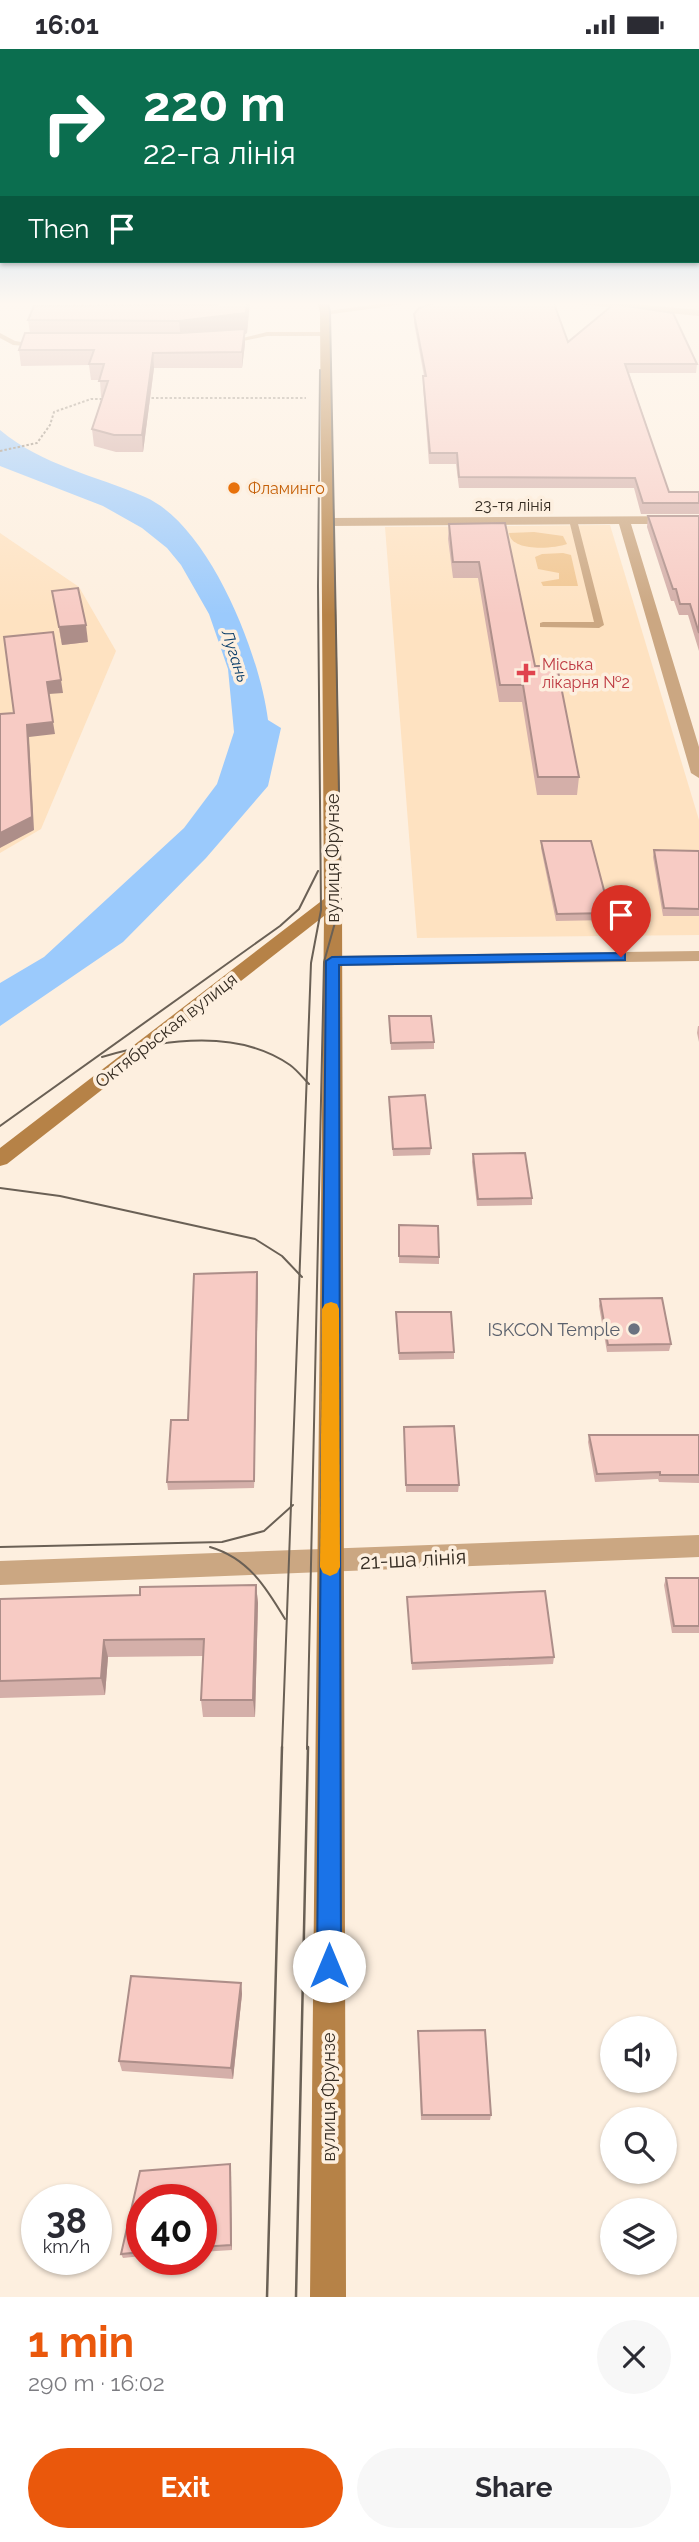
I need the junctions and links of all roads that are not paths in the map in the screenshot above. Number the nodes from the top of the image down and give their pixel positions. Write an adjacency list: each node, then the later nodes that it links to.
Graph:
1 (325, 406): 5 (street, вулиця Фрунзе)
2 (573, 520): 3 (street, 23-тя лінія); 5 (street, 23-тя лінія); 6 (lane)
3 (624, 520): 4 (street, 23-тя лінія); 7 (street)
4 (699, 520)
5 (327, 522): 8 (street, вулиця Фрунзе)
6 (543, 625)
7 (699, 773)
8 (333, 901): 10 (street, вулиця Фрунзе); 11 (street, Октябрьская вулиця)
9 (699, 956): 10 (street)
10 (332, 961): 13 (street, вулиця Фрунзе)
11 (0, 1159)
12 (699, 1546): 13 (street, 21-ша лінія)
13 (330, 1562): 14 (street, 21-ша лінія); 15 (street, вулиця Фрунзе)
14 (0, 1573)
15 (328, 2297)

